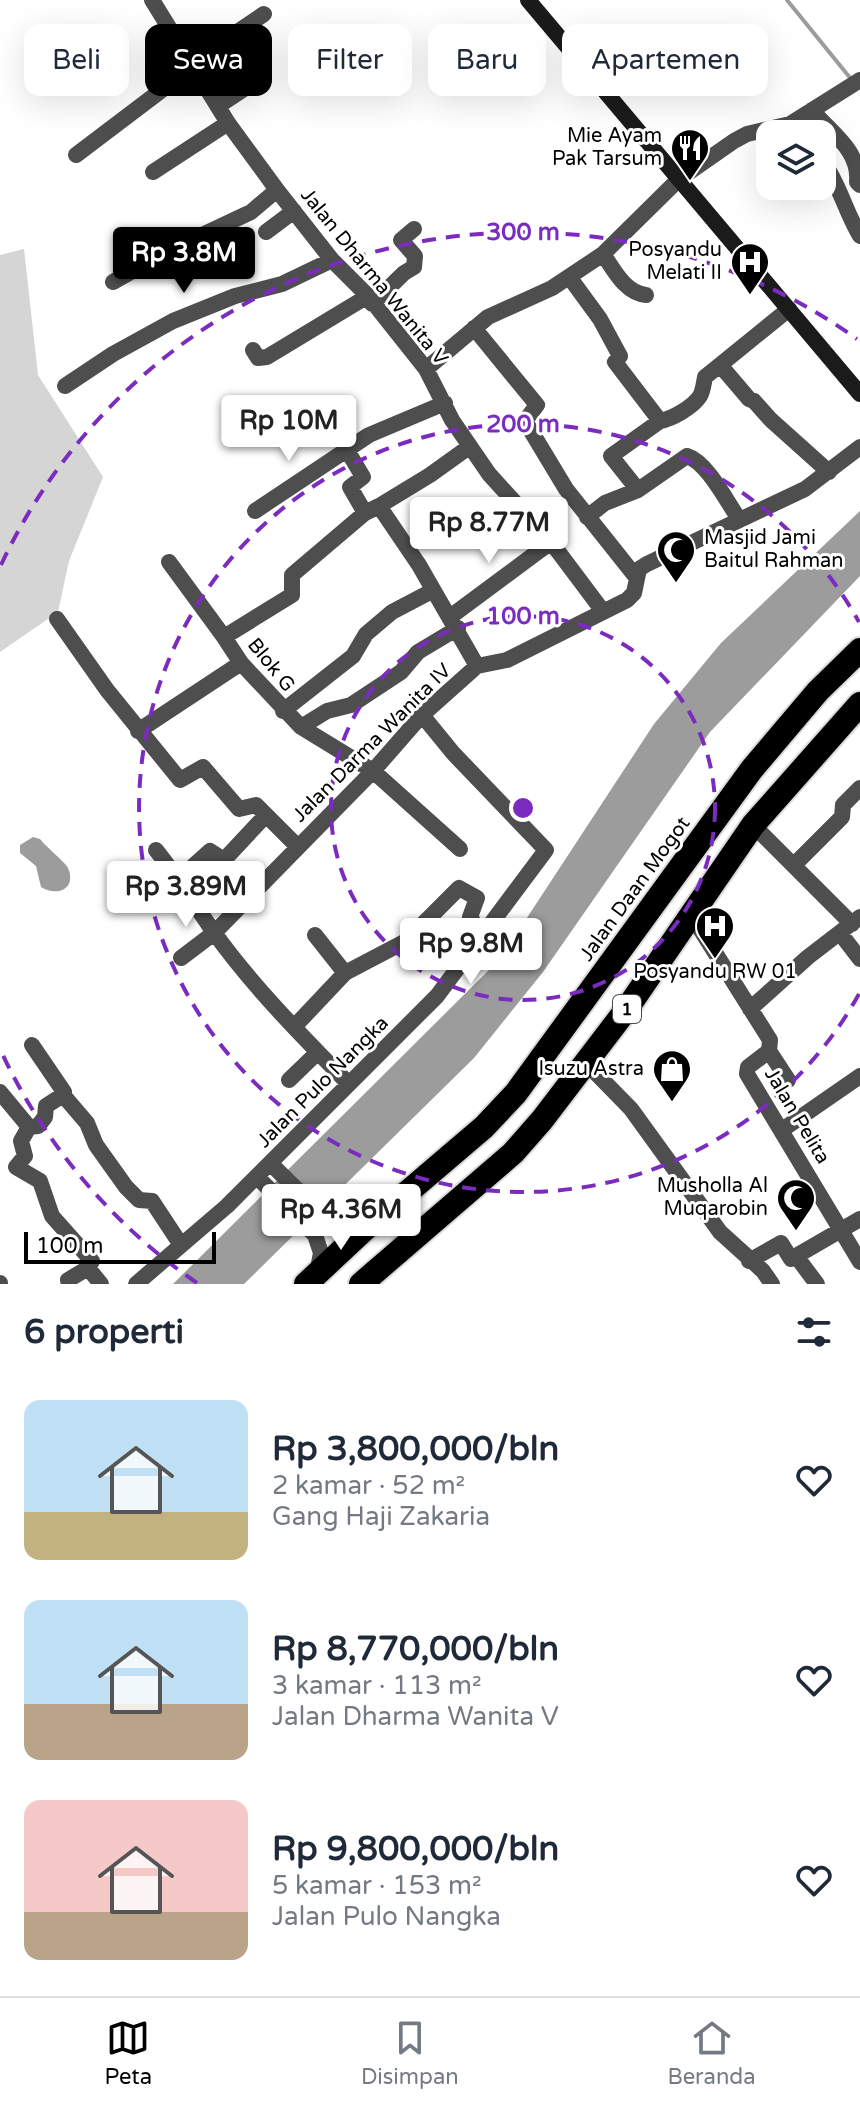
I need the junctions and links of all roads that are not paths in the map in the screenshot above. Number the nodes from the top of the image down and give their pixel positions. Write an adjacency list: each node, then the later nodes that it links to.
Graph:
1 (528, 0): 16 (street)
2 (158, 2): 4 (street, Jalan Dharma Wanita V)
3 (264, 14): 8 (street)
4 (170, 24)
5 (854, 84): 9 (street)
6 (154, 96): 13 (street)
7 (212, 96): 8 (street, Jalan Dharma Wanita V)
8 (218, 106): 11 (street, Jalan Dharma Wanita V)
9 (812, 110): 10 (street); 17 (street)
10 (803, 120)
11 (228, 123): 14 (street); 18 (street, Jalan Dharma Wanita V)
12 (756, 135): 16 (street)
13 (76, 155)
14 (153, 172)
15 (836, 179): 22 (street)
16 (678, 180): 23 (street); 29 (street)
17 (860, 185)
18 (277, 190): 19 (street, Jalan Dharma Wanita V); 26 (street)
19 (294, 211): 21 (street); 24 (street, Jalan Dharma Wanita V)
20 (414, 229): 28 (street)
21 (266, 232)
22 (859, 232)
23 (603, 254): 25 (street); 27 (street)
24 (332, 260): 28 (street, Jalan Dharma Wanita V); 34 (street)
25 (570, 278): 30 (street); 37 (street)
26 (113, 282)
27 (646, 295)
28 (370, 300): 31 (street); 33 (street, Jalan Dharma Wanita V)
29 (789, 309): 32 (street); 35 (street)
30 (474, 328): 33 (street); 45 (street)
31 (253, 350)
32 (720, 365): 37 (street); 41 (street)
33 (426, 369): 36 (street, Jalan Dharma Wanita V)
34 (65, 386)
35 (860, 394)
36 (445, 403): 38 (street, Jalan Dharma Wanita V); 40 (street)
37 (660, 421): 42 (street)
38 (469, 447): 43 (street); 47 (street, Jalan Dharma Wanita V)
39 (860, 447): 41 (street, Jalan Darma Wanita IV)
40 (347, 450): 43 (street); 44 (street)
41 (829, 472): 46 (street, Jalan Darma Wanita IV)
42 (638, 490): 45 (street); 46 (street)
43 (372, 509): 50 (street); 54 (street, Blok G)
44 (255, 511)
45 (587, 517): 49 (street)
46 (739, 519): 49 (street, Jalan Darma Wanita IV)
47 (551, 542): 51 (street, Jalan Dharma Wanita V); 53 (street)
48 (169, 562): 54 (street)
49 (636, 577): 51 (street, Jalan Darma Wanita IV)
50 (432, 591): 53 (street); 59 (street)
51 (602, 610): 57 (street, Jalan Darma Wanita IV)
52 (57, 619): 62 (street)
53 (454, 623): 57 (street); 61 (street)
54 (224, 637): 56 (street, Blok G)
55 (860, 650): 97 (highway, Jalan Daan Mogot / 1)
56 (241, 663): 59 (street, Blok G); 62 (street)
57 (477, 666): 60 (street, Jalan Darma Wanita IV)
58 (860, 704): 66 (highway, 1)
59 (283, 711): 61 (street, Blok G)
60 (422, 715): 63 (street, Jalan Darma Wanita IV); 76 (street, Jalan Pulo Nangka)
61 (301, 727): 63 (street, Blok G)
62 (138, 731): 65 (street)
63 (373, 771): 67 (street, Jalan Darma Wanita IV); 68 (street, Blok G)
64 (860, 788): 70 (street)
65 (266, 815): 67 (street); 71 (street)
66 (753, 825): 70 (street); 72 (highway, 1)
67 (297, 846): 74 (street, Jalan Darma Wanita IV)
68 (460, 849)
69 (156, 850): 71 (street)
70 (794, 865): 73 (street)
71 (179, 879): 74 (street)
72 (692, 916): 80 (street, Jalan Pelita); 85 (highway, 1)
73 (851, 925): 78 (street); 80 (street)
74 (214, 933): 77 (street, Jalan Darma Wanita IV); 81 (street)
75 (315, 935): 79 (street)
76 (483, 936): 79 (street); 89 (street, Jalan Pulo Nangka)
77 (181, 958)
78 (860, 959)
79 (345, 973): 81 (street)
80 (750, 1009): 83 (street, Jalan Pelita)
81 (294, 1027): 84 (street)
82 (32, 1045): 91 (street)
83 (769, 1051): 88 (street); 93 (street, Jalan Pelita)
84 (318, 1052): 87 (street); 89 (street)
85 (587, 1064): 101 (street); 108 (highway, 1)
86 (860, 1076): 93 (street)
87 (289, 1080)
88 (788, 1080)
89 (349, 1084): 94 (street, Jalan Pulo Nangka)
90 (0, 1092): 92 (street)
91 (63, 1095): 92 (street); 99 (street)
92 (29, 1127): 103 (street)
93 (782, 1130): 98 (street, Jalan Pelita)
94 (273, 1166): 95 (street, Jalan Pulo Nangka); 97 (street)
95 (260, 1180): 99 (street, Jalan Pulo Nangka); 104 (street)
96 (860, 1219): 98 (street)
97 (368, 1226): 104 (highway, Jalan Daan Mogot / 1)
98 (842, 1230): 100 (street); 102 (street, Jalan Pelita)
99 (181, 1245): 107 (street, Jalan Pulo Nangka)
100 (796, 1256): 101 (street); 110 (street)
101 (749, 1261): 109 (street)
102 (860, 1262)
103 (88, 1268): 105 (street); 106 (street)
104 (312, 1279)
105 (69, 1284)
106 (101, 1284)
107 (136, 1284)
108 (361, 1284)
109 (772, 1284)
110 (817, 1284)

